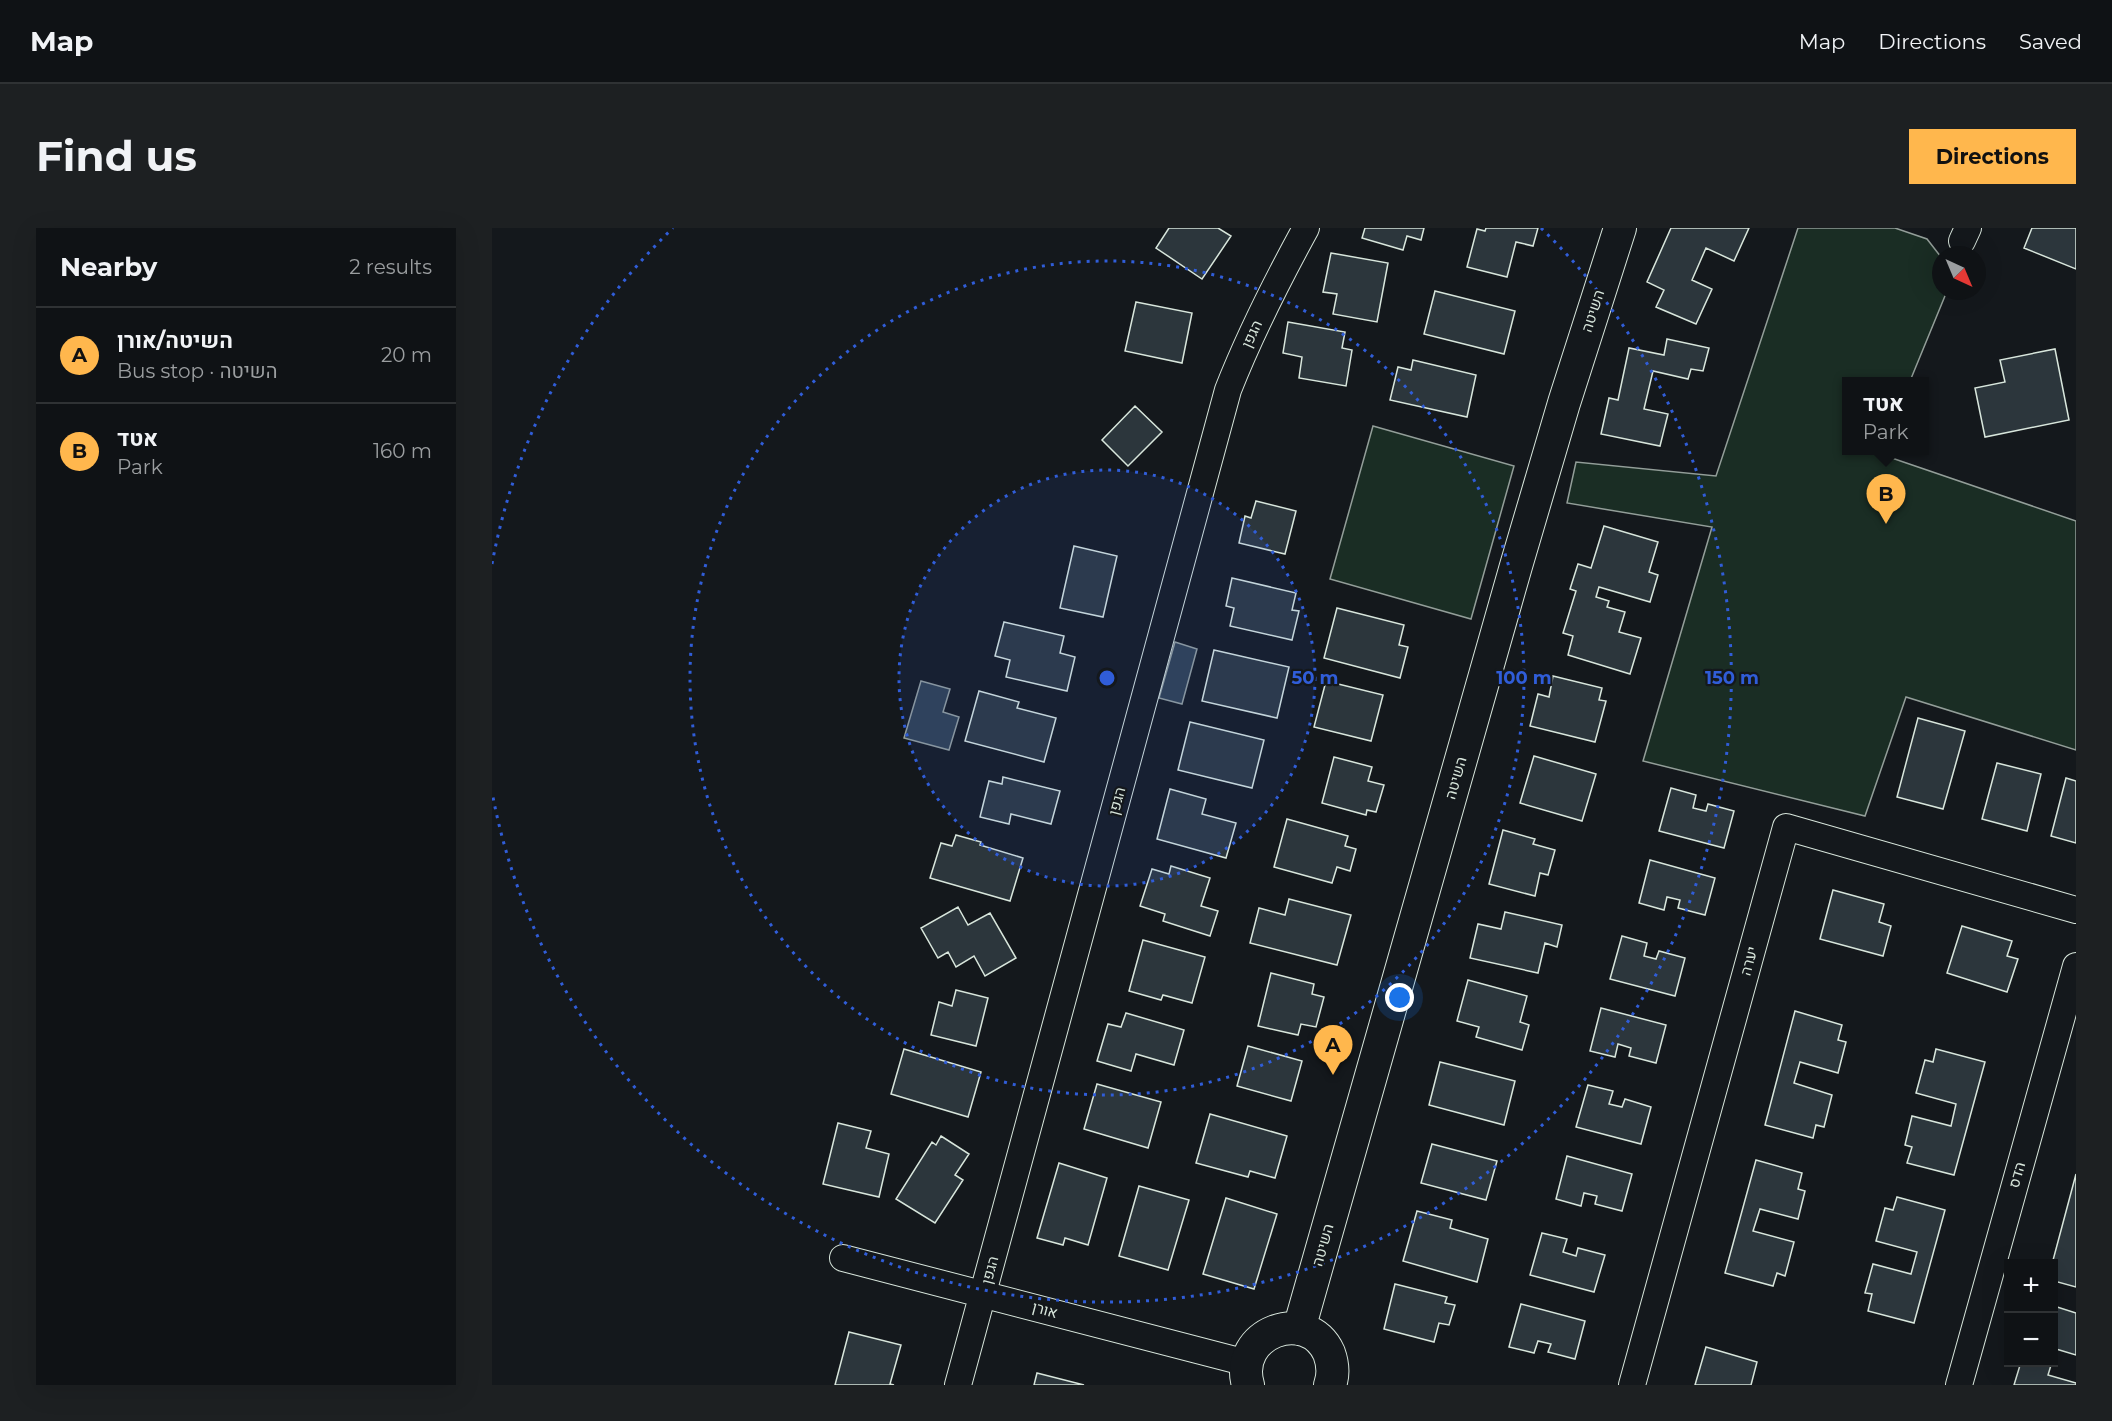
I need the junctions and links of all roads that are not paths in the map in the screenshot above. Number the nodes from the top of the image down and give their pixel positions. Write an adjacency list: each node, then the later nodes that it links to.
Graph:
1 (1306, 228): 6 (street, הגפן)
2 (1620, 228): 7 (street, השיטה)
3 (2076, 910): 11 (street, יערה)
4 (2076, 966): 12 (street, הדס)
5 (843, 1258): 6 (street, אורן)
6 (983, 1294): 8 (street, אורן); 9 (street, הגפן)
7 (1299, 1329): 8 (street); 10 (street)
8 (1248, 1374)
9 (958, 1385)
10 (1332, 1385)
11 (1632, 1385)
12 (1959, 1385)

